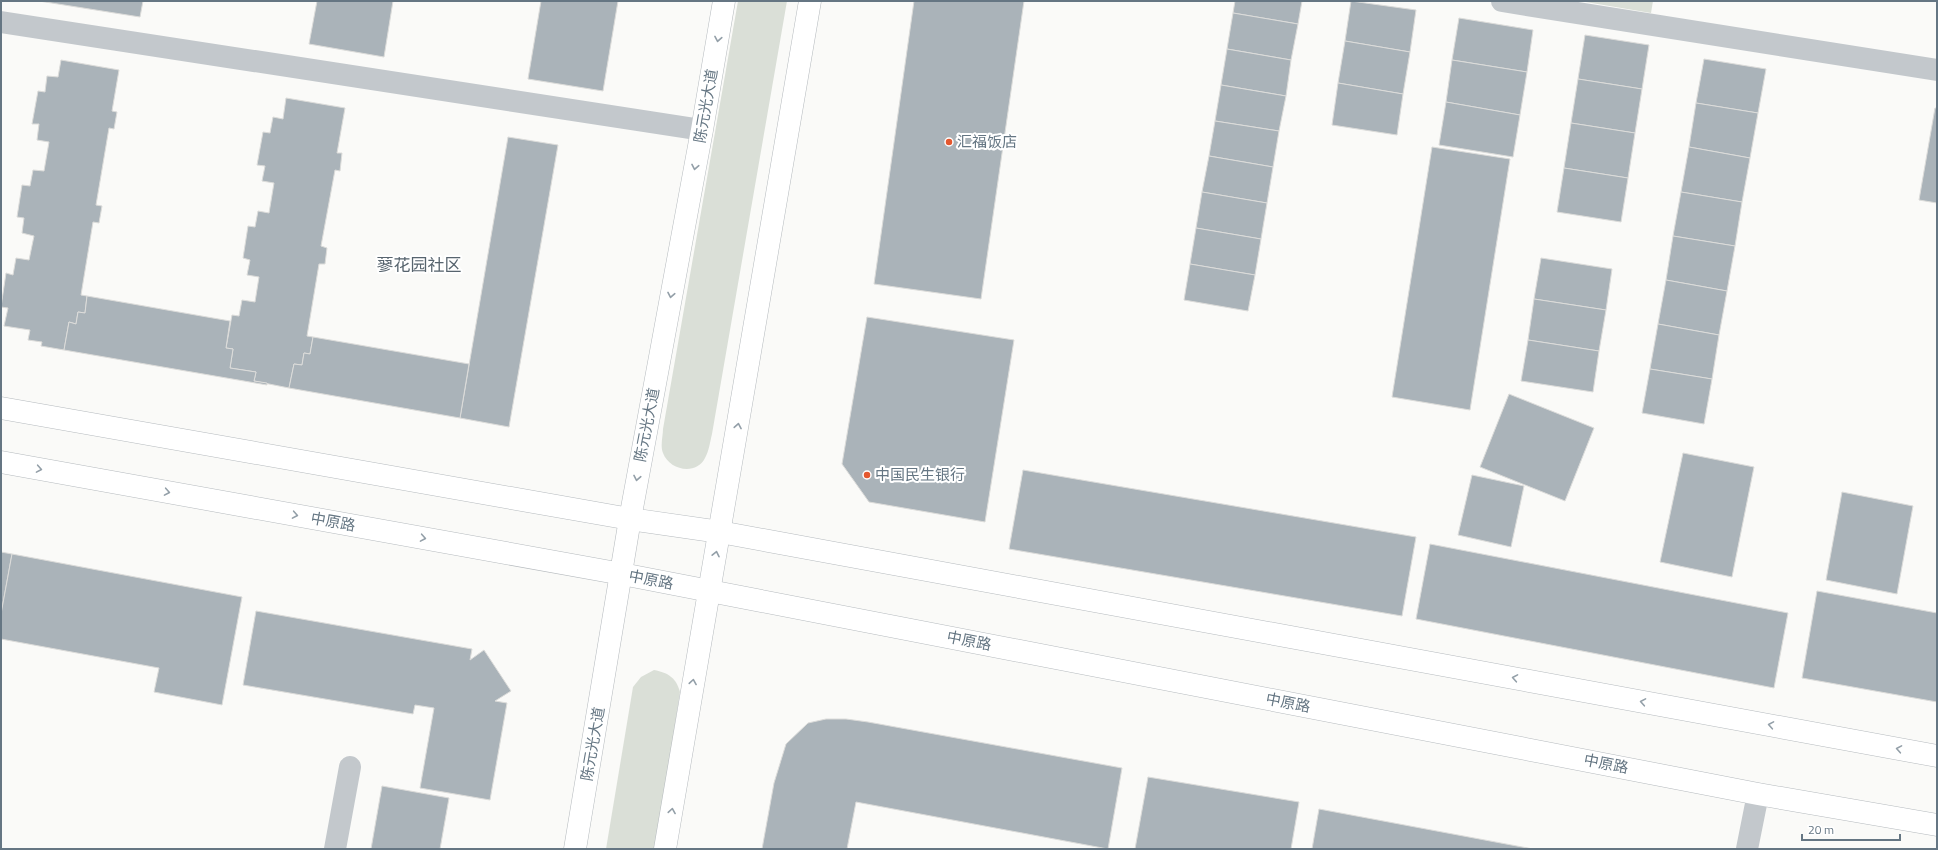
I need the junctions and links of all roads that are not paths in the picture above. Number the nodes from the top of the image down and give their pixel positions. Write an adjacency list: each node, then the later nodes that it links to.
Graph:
1 (724, 1): 6 (main road, 陈元光大道, one-way to 6)
2 (810, 1): 10 (main road, one-way to 2)
3 (1502, 1): 5 (street)
4 (1, 22): 6 (street)
5 (1937, 70)
6 (702, 130): 9 (main road, 陈元光大道, one-way to 9)
7 (1, 408): 9 (main road)
8 (1, 462): 11 (main road, 中原路, one-way to 11)
9 (630, 519): 10 (main road); 11 (main road, 陈元光大道)
10 (720, 532): 12 (main road, one-way to 10); 13 (main road, one-way to 10)
11 (622, 574): 12 (main road, 中原路); 18 (main road, 陈元光大道)
12 (708, 591): 15 (main road, 中原路); 19 (main road, one-way to 12)
13 (1937, 756)
14 (350, 767): 17 (street)
15 (1758, 794): 16 (main road, 中原路); 20 (street)
16 (1937, 825)
17 (335, 849)
18 (575, 849)
19 (666, 849)
20 (1747, 849)

